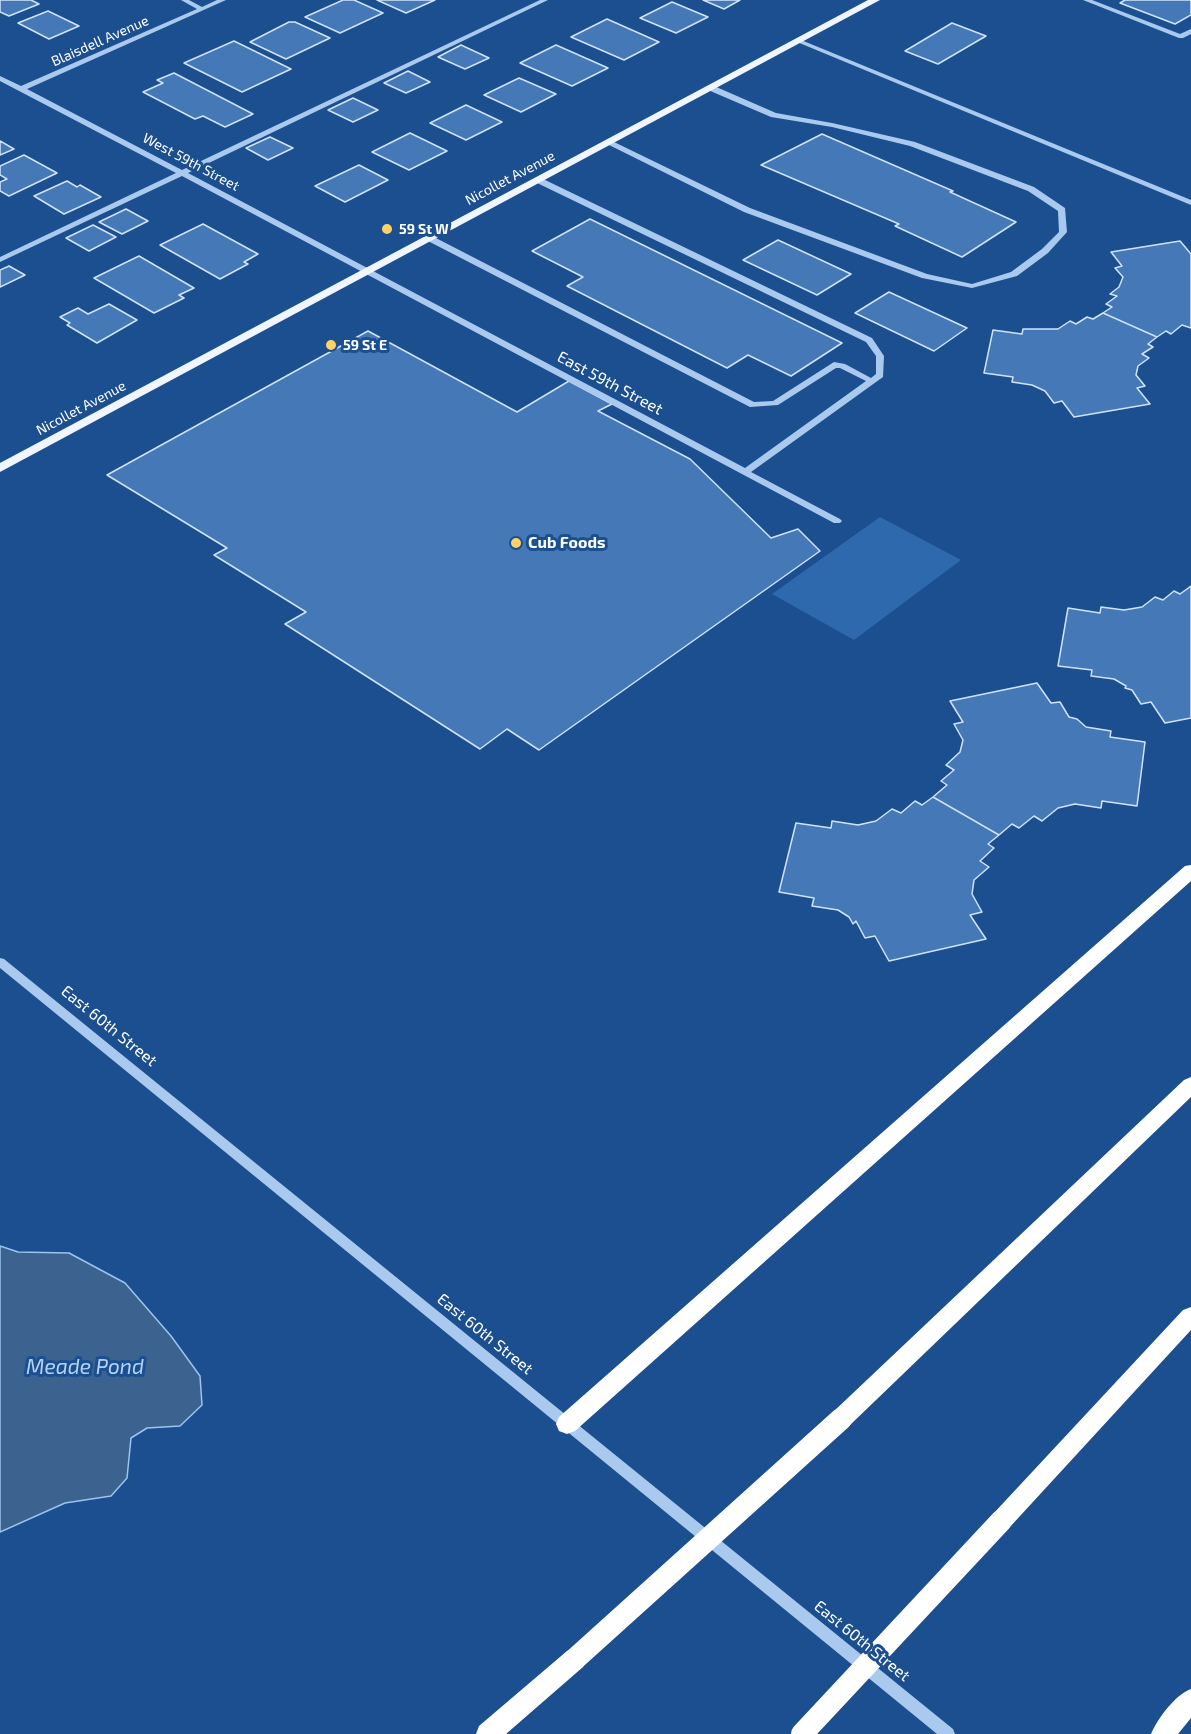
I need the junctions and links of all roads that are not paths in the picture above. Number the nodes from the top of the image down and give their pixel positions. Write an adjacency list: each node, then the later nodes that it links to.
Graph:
1 (184, 0): 6 (street)
2 (223, 0): 6 (street, Blaisdell Avenue)
3 (544, 0): 13 (street)
4 (875, 0): 8 (main road, Nicollet Avenue)
5 (1087, 0): 7 (street)
6 (202, 9): 11 (street, Blaisdell Avenue)
7 (1191, 31)
8 (800, 41): 10 (main road, Nicollet Avenue); 15 (street)
9 (0, 78): 11 (street, West 59th Street)
10 (711, 88): 12 (main road, Nicollet Avenue); 12 (street)
11 (21, 89): 13 (street, West 59th Street)
12 (609, 143): 14 (main road, Nicollet Avenue)
13 (184, 173): 17 (street); 18 (street, West 59th Street)
14 (538, 180): 16 (main road, Nicollet Avenue); 19 (street)
15 (1191, 203)
16 (429, 238): 18 (main road, Nicollet Avenue); 19 (street)
17 (0, 260)
18 (369, 271): 20 (main road, Nicollet Avenue); 21 (street, East 59th Street)
19 (871, 381): 21 (street)
20 (3, 463)
21 (745, 472): 22 (street, East 59th Street)
22 (837, 521)
23 (1191, 871): 27 (highway)
24 (0, 962): 27 (street, East 60th Street)
25 (1191, 1085): 29 (highway, bridge)
26 (1191, 1316): 30 (highway, bridge)
27 (567, 1424): 31 (street, East 60th Street)
28 (1191, 1700): 32 (highway)
29 (488, 1734)
30 (802, 1734)
31 (948, 1734)
32 (1163, 1734)

